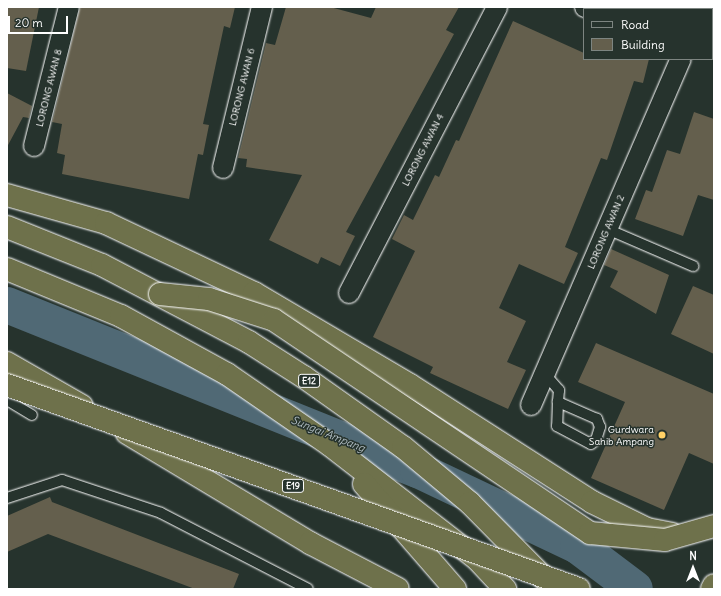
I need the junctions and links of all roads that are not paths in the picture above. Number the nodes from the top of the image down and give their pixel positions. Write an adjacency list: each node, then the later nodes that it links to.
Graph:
1 (69, 7): 5 (street, LORONG AWAN 8)
2 (262, 7): 6 (street, LORONG AWAN 6)
3 (497, 7): 13 (street, LORONG AWAN 4)
4 (681, 60): 9 (street, LORONG AWAN 2)
5 (34, 146)
6 (223, 168)
7 (7, 195): 24 (highway)
8 (7, 227): 12 (highway, E12)
9 (607, 229): 10 (lane); 15 (street, LORONG AWAN 2)
10 (693, 266)
11 (7, 269): 21 (highway)
12 (160, 294): 23 (highway, bridge); 30 (highway, E12, bridge)
13 (349, 294)
14 (15, 366): 27 (highway)
15 (544, 373): 18 (lane); 19 (street, LORONG AWAN 2)
16 (7, 385): 31 (highway, E19, bridge)
17 (7, 400): 20 (lane)
18 (558, 402): 18 (lane)
19 (531, 405)
20 (32, 415)
21 (330, 445): 28 (highway, bridge); 29 (highway, bridge)
22 (7, 498): 26 (lane)
23 (714, 526)
24 (714, 534)
25 (714, 584): 32 (highway)
26 (308, 589)
27 (398, 589)
28 (455, 589)
29 (505, 589)
30 (554, 589)
31 (579, 589)
32 (712, 589)

